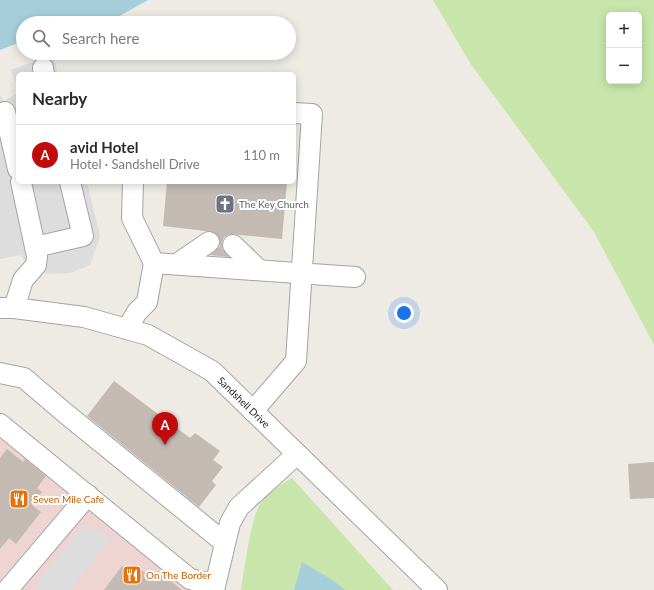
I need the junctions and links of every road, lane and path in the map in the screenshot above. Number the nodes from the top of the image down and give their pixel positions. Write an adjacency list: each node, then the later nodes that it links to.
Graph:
1 (8, 112): 3 (street)
2 (296, 113): 13 (street)
3 (16, 158)
4 (21, 184): 9 (street)
5 (70, 184): 9 (street)
6 (133, 184): 10 (street)
7 (209, 242): 11 (street)
8 (234, 245): 12 (street)
9 (36, 247): 15 (street)
10 (154, 263): 11 (street); 16 (street)
11 (177, 264): 12 (street)
12 (259, 270): 13 (street)
13 (301, 273): 14 (street); 18 (street)
14 (356, 277)
15 (7, 308): 16 (street, Sandshell Drive)
16 (127, 329): 18 (street, Sandshell Drive)
17 (0, 373): 22 (street)
18 (253, 411): 20 (street, Sandshell Drive)
19 (0, 424): 21 (street)
20 (297, 454): 22 (street); 25 (street, Sandshell Drive)
21 (88, 495): 23 (street); 24 (street)
22 (225, 543): 24 (street)
23 (7, 586)
24 (214, 588)
25 (436, 590)

